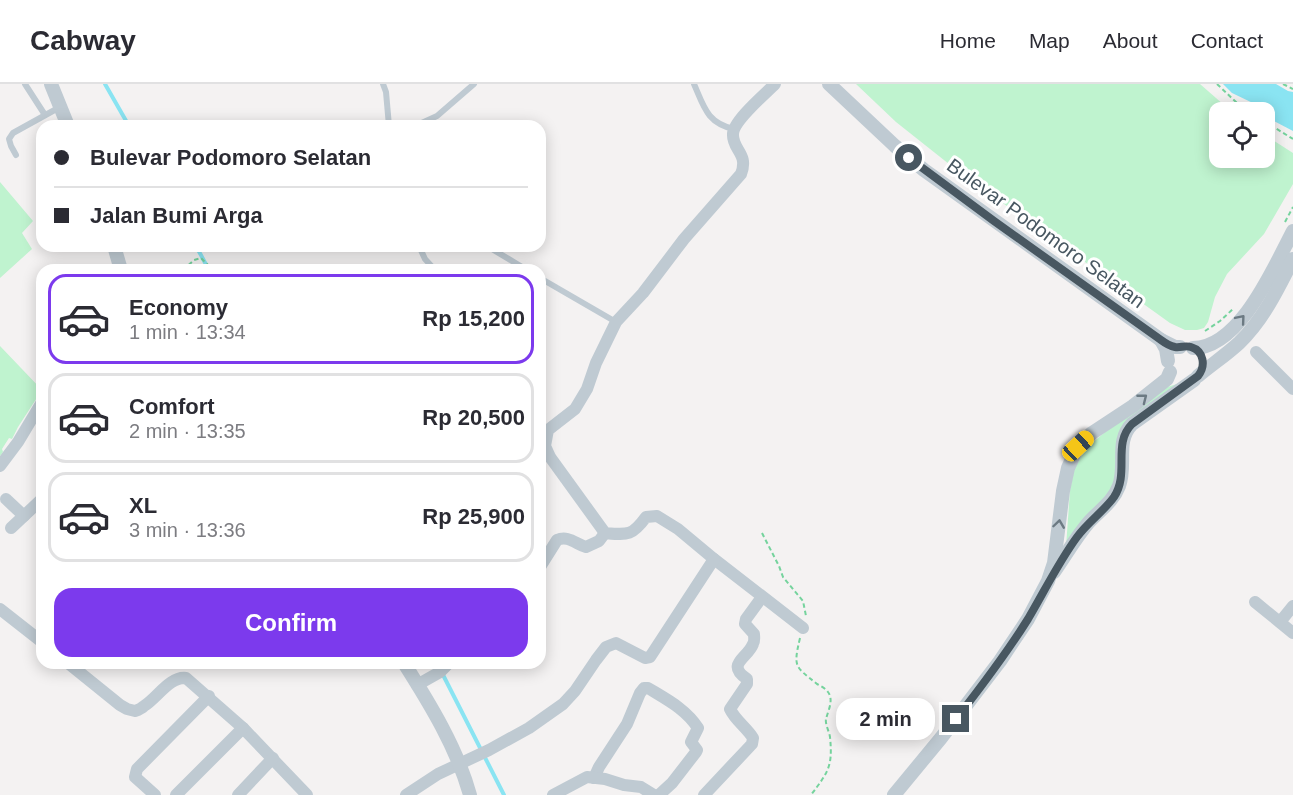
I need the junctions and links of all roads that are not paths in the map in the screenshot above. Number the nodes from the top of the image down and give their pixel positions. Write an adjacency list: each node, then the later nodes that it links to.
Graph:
1 (25, 84): 9 (lane)
2 (51, 84): 8 (street)
3 (383, 84): 13 (lane)
4 (474, 84): 14 (lane)
5 (694, 84): 15 (lane)
6 (775, 84): 15 (street)
7 (828, 84): 23 (street, Bulevar Podomoro Selatan)
8 (60, 106): 9 (lane); 12 (street)
9 (45, 115): 10 (lane)
10 (36, 120)
11 (36, 120): 16 (lane)
12 (66, 120)
13 (388, 120)
14 (428, 120)
15 (734, 129): 22 (street)
16 (16, 155)
17 (1288, 229): 24 (street, one-way to 17)
18 (497, 252): 20 (lane)
19 (1293, 260): 27 (street)
20 (517, 264)
21 (546, 281): 22 (lane)
22 (616, 322): 30 (street)
23 (1161, 340): 24 (street, Bulevar Podomoro Selatan); 26 (street)
24 (1187, 347): 26 (street); 27 (street)
25 (1256, 352): 28 (street)
26 (1169, 366): 27 (street); 40 (street, one-way to 26)
27 (1196, 378): 40 (street)
28 (1293, 389)
29 (36, 412): 32 (street)
30 (546, 441)
31 (546, 452): 37 (street)
32 (0, 466)
33 (6, 499): 35 (street)
34 (36, 505): 35 (street)
35 (24, 516): 36 (street)
36 (11, 528)
37 (605, 533): 38 (street); 39 (street)
38 (546, 557)
39 (714, 559): 41 (street); 56 (street)
40 (1048, 581): 68 (street)
41 (762, 597): 46 (street); 67 (street)
42 (1255, 602): 45 (street)
43 (1293, 606): 45 (street)
44 (0, 609): 48 (street)
45 (1280, 622): 47 (street)
46 (803, 628)
47 (1293, 633)
48 (36, 637)
49 (76, 669): 53 (street)
50 (408, 669): 52 (street)
51 (441, 669): 52 (street)
52 (417, 685): 56 (street)
53 (209, 696): 54 (street); 58 (street)
54 (243, 728): 55 (street); 59 (street)
55 (273, 758): 60 (street); 61 (street)
56 (459, 763): 62 (street); 63 (street)
57 (594, 777): 64 (street); 65 (street); 66 (street)
58 (155, 795)
59 (176, 795)
60 (238, 795)
61 (307, 795)
62 (406, 795)
63 (470, 795)
64 (553, 795)
65 (654, 795)
66 (659, 795)
67 (704, 795)
68 (894, 795)

